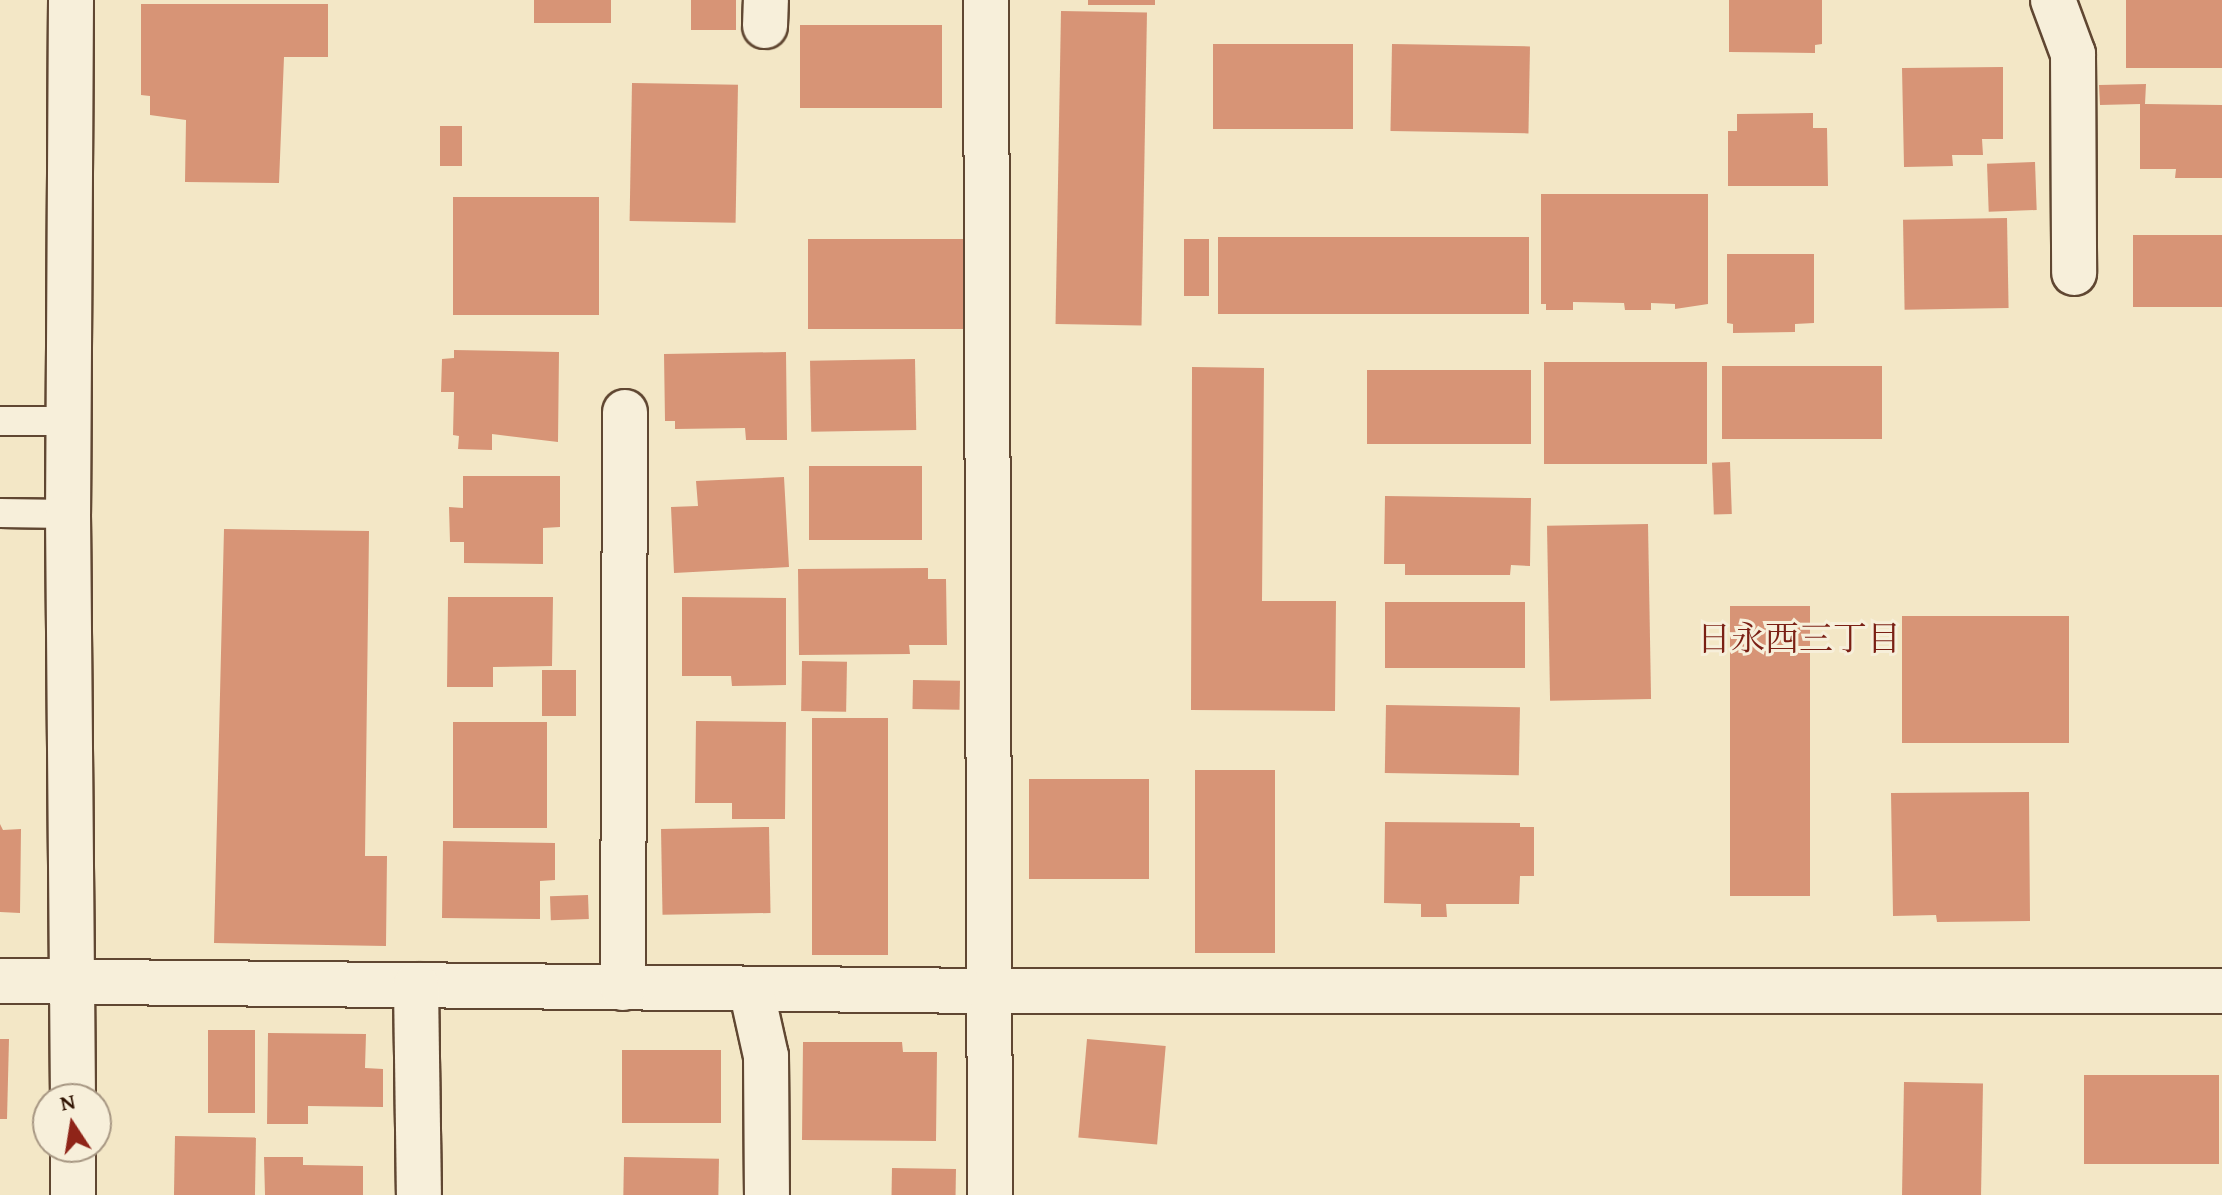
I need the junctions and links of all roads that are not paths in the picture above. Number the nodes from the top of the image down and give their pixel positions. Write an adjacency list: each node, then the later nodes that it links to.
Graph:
1 (71, 0): 7 (street)
2 (986, 0): 15 (street)
3 (2053, 0): 4 (street)
4 (2074, 273)
5 (625, 412): 13 (street)
6 (0, 421): 7 (lane)
7 (68, 421): 9 (street)
8 (0, 513): 9 (lane)
9 (68, 514): 11 (street)
10 (0, 981): 11 (street)
11 (73, 981): 12 (street); 17 (street)
12 (416, 985): 13 (street); 20 (street)
13 (623, 988): 14 (street)
14 (751, 989): 15 (street); 21 (street)
15 (989, 991): 16 (street); 22 (street)
16 (2222, 991)
17 (73, 1083)
18 (73, 1163): 19 (street)
19 (73, 1195)
20 (419, 1195)
21 (767, 1195)
22 (990, 1195)

